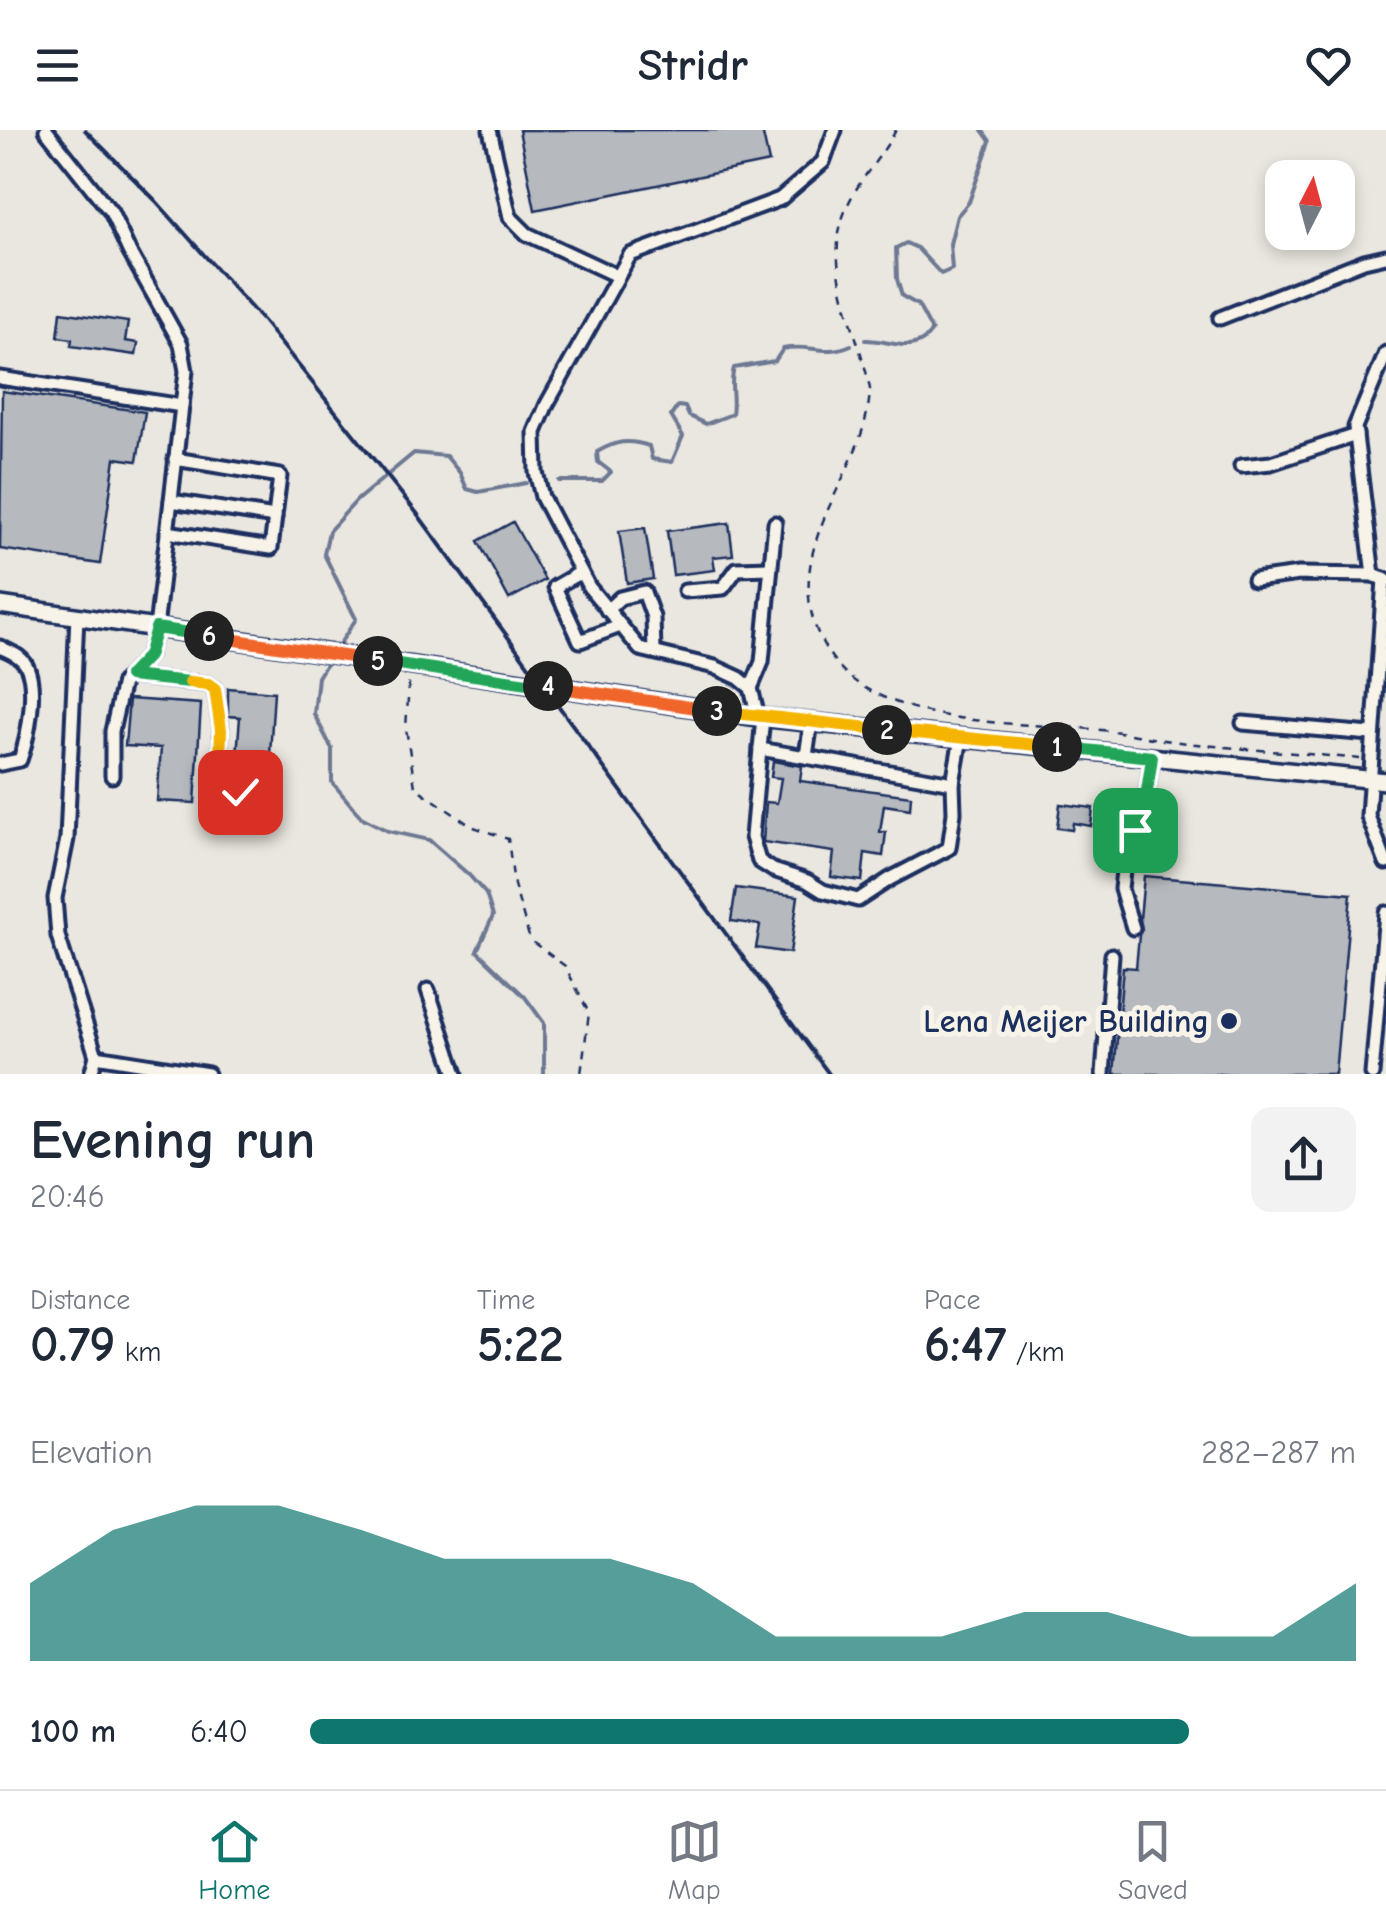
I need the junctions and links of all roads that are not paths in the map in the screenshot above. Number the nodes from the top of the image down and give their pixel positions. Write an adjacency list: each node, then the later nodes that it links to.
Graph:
1 (46, 130): 9 (street)
2 (490, 130): 5 (street)
3 (835, 130): 5 (street)
4 (1386, 256): 6 (street)
5 (617, 276): 18 (street)
6 (1220, 318)
7 (1386, 354): 10 (street)
8 (0, 378): 9 (street)
9 (182, 406): 11 (street)
10 (1356, 435): 12 (street); 19 (street)
11 (176, 459): 13 (street); 14 (street)
12 (1241, 466)
13 (171, 500): 14 (street); 16 (street)
14 (275, 517): 16 (street)
15 (775, 523): 17 (street)
16 (167, 532): 26 (street)
17 (771, 568): 21 (street); 30 (street)
18 (581, 572): 23 (street); 25 (street)
19 (1381, 578): 20 (street); 34 (street)
20 (1254, 580)
21 (685, 591)
22 (0, 605): 24 (main road)
23 (607, 610): 25 (street); 28 (street)
24 (77, 616): 26 (main road); 49 (street)
25 (620, 626): 28 (street)
26 (156, 628): 29 (street); 31 (main road)
27 (0, 647): 39 (street)
28 (654, 652): 30 (street)
29 (129, 676): 40 (street); 43 (street)
30 (750, 688): 31 (street)
31 (761, 717): 32 (main road); 36 (street)
32 (810, 722): 35 (main road); 37 (street)
33 (1243, 723): 34 (street)
34 (1372, 734): 41 (street)
35 (960, 738): 38 (main road); 42 (street)
36 (760, 749): 37 (street); 42 (street)
37 (806, 756): 42 (street)
38 (1152, 757): 41 (main road); 46 (street)
39 (0, 764)
40 (112, 776)
41 (1378, 780): 44 (street)
42 (953, 782)
43 (240, 792)
44 (1386, 863)
45 (1386, 912): 54 (street)
46 (1133, 928)
47 (1112, 955): 53 (street)
48 (428, 990): 52 (street)
49 (96, 1056): 50 (street); 51 (street)
50 (92, 1074)
51 (208, 1074)
52 (456, 1074)
53 (1104, 1074)
54 (1372, 1074)

